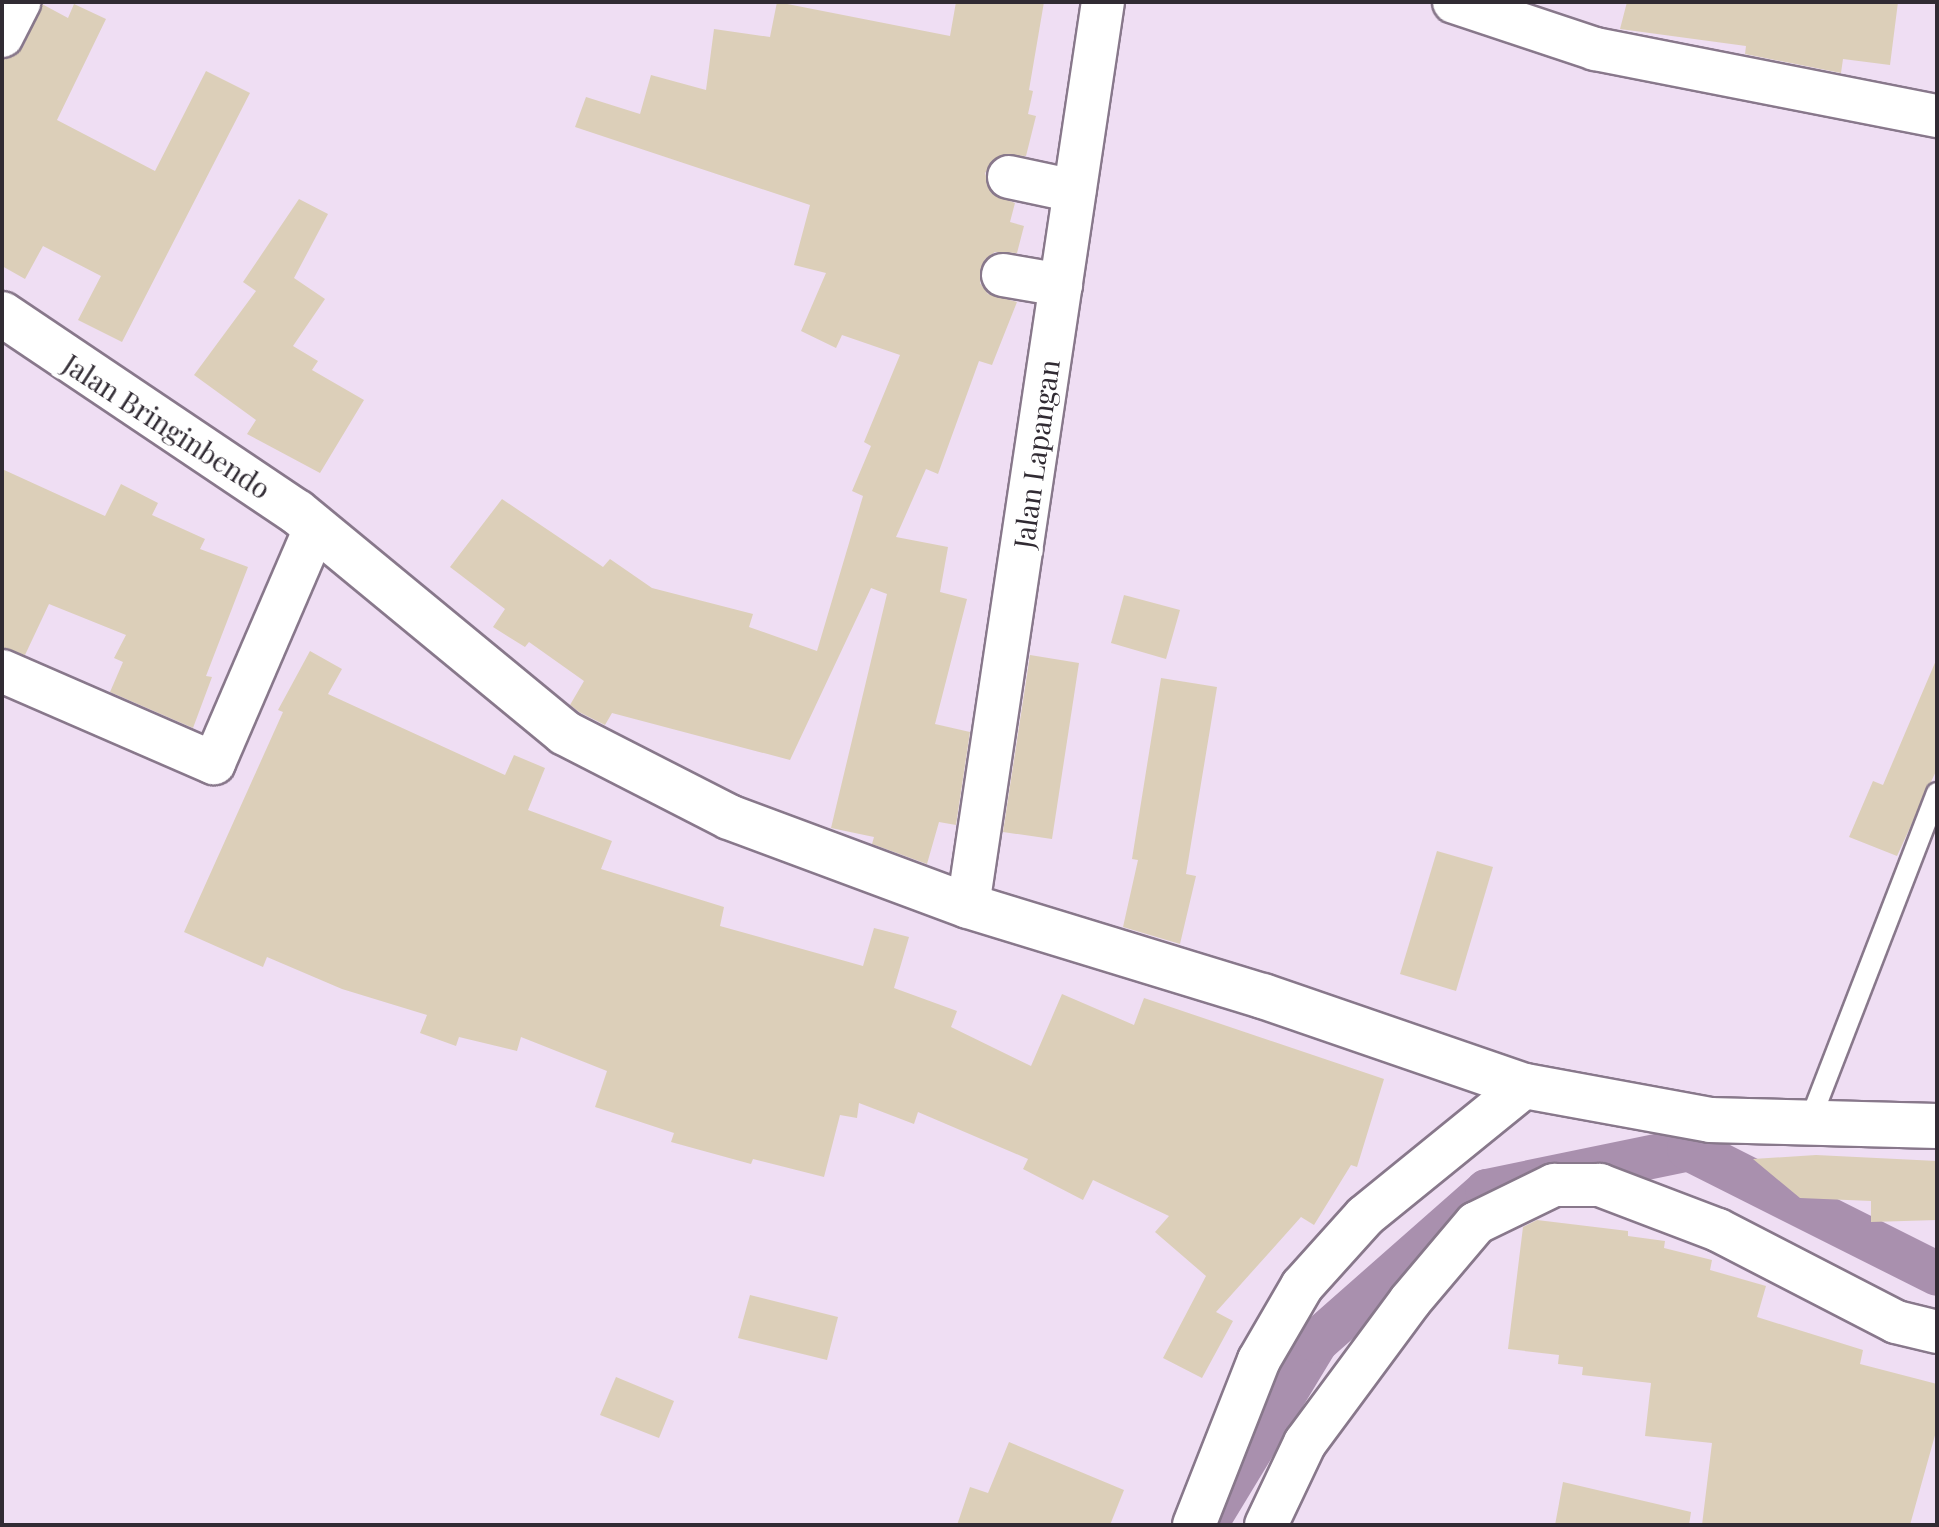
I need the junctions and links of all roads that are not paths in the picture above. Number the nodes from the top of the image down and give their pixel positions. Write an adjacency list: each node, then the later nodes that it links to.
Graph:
1 (19, 2): 4 (street)
2 (1454, 2): 5 (street)
3 (1091, 4): 7 (street, Jalan Lapangan)
4 (2, 36)
5 (1937, 116)
6 (1009, 177): 7 (street)
7 (1075, 191): 9 (street, Jalan Lapangan)
8 (1003, 275): 9 (street)
9 (1061, 285): 14 (street, Jalan Lapangan)
10 (2, 314): 11 (street, Jalan Bringinbendo)
11 (323, 534): 12 (street); 14 (street, Jalan Bringinbendo)
12 (2, 671)
13 (1937, 793): 16 (lane)
14 (968, 906): 15 (street, Jalan Bringinbendo)
15 (1525, 1086): 16 (street, Jalan Bringinbendo); 19 (street)
16 (1809, 1123): 17 (street, Jalan Bringinbendo)
17 (1937, 1126)
18 (1937, 1332): 20 (street)
19 (1194, 1525)
20 (1266, 1525)

